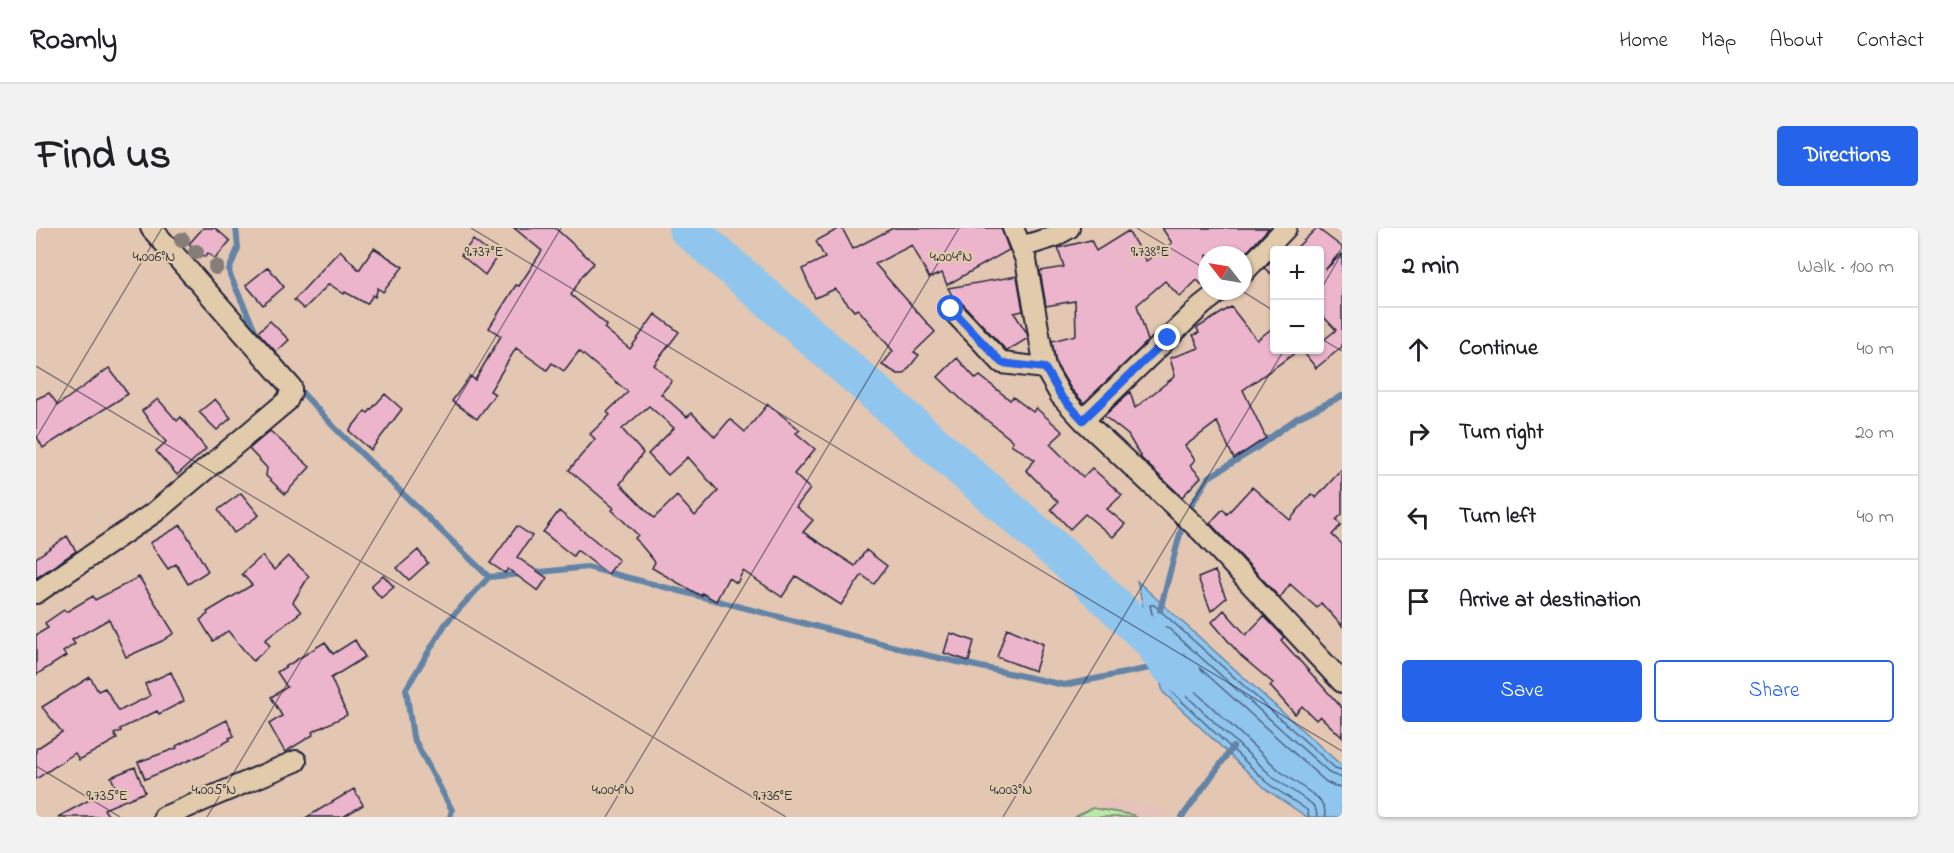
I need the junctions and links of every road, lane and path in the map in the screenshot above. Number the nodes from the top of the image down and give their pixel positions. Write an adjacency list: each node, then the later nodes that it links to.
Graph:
1 (151, 228): 11 (street)
2 (1014, 228): 5 (street)
3 (1069, 228): 5 (street)
4 (1286, 228): 6 (street)
5 (1021, 248): 9 (street)
6 (1252, 264)
7 (1208, 300): 10 (street)
8 (951, 309): 9 (street)
9 (1045, 368): 10 (street)
10 (1083, 420): 12 (street)
11 (36, 593)
12 (1342, 682)
13 (297, 761): 14 (street)
14 (164, 817)

